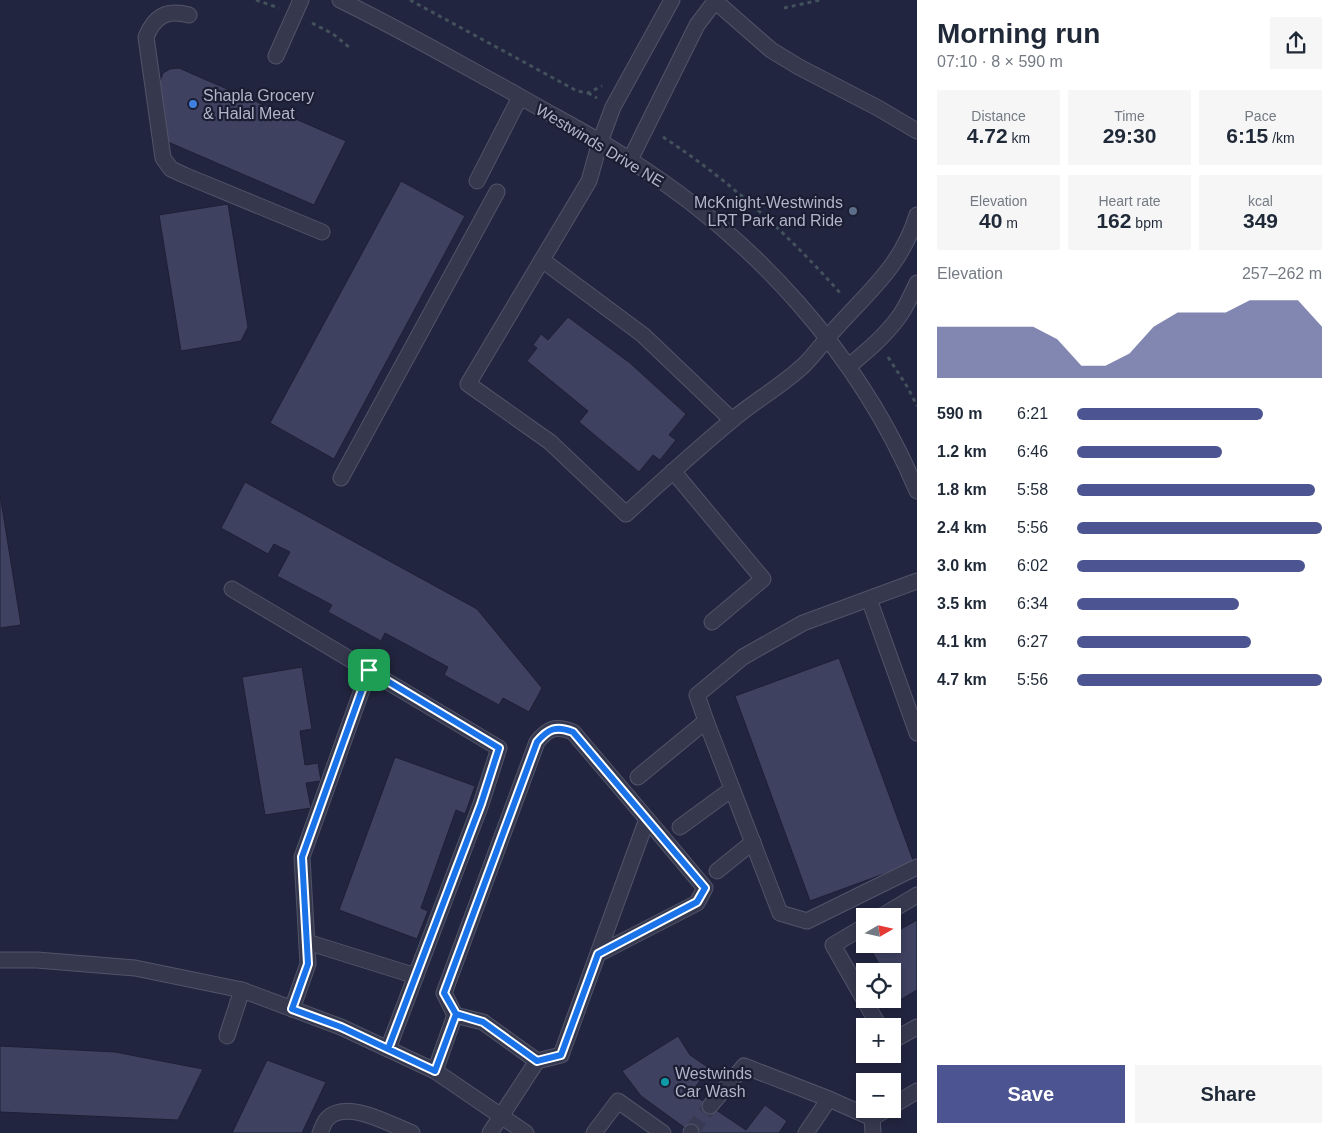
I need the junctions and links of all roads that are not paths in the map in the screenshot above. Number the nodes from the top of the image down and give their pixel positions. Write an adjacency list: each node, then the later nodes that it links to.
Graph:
1 (301, 0): 6 (street)
2 (340, 0): 7 (street, Westwinds Drive NE)
3 (672, 0): 9 (street)
4 (715, 0): 8 (street); 10 (street)
5 (188, 15): 14 (street)
6 (276, 56)
7 (520, 97): 9 (street, Westwinds Drive NE); 11 (street)
8 (917, 131)
9 (600, 142): 10 (street, Westwinds Drive NE); 15 (street)
10 (630, 160): 17 (street, Westwinds Drive NE)
11 (477, 181)
12 (497, 192): 21 (street)
13 (917, 215): 17 (street)
14 (322, 232)
15 (542, 260): 19 (street); 20 (street)
16 (917, 283): 18 (street)
17 (827, 337): 18 (street, Westwinds Drive NE); 19 (street)
18 (849, 366): 22 (street, Westwinds Drive NE)
19 (732, 420): 20 (street)
20 (673, 471): 26 (street)
21 (341, 478)
22 (917, 491)
23 (917, 581): 25 (street)
24 (232, 589): 27 (street)
25 (869, 599): 28 (street); 29 (street)
26 (712, 622)
27 (369, 670): 40 (street); 43 (street)
28 (706, 722): 30 (street); 31 (street)
29 (917, 733)
30 (638, 777)
31 (732, 789): 33 (street); 34 (street)
32 (647, 819): 41 (street); 41 (street); 46 (street)
33 (680, 827)
34 (753, 842): 35 (street); 36 (street)
35 (917, 868)
36 (717, 871)
37 (917, 896): 38 (street)
38 (896, 908)
39 (856, 931): 47 (street)
40 (307, 942): 43 (street); 45 (street)
41 (598, 954): 52 (street)
42 (0, 960): 44 (street)
43 (416, 976): 51 (street)
44 (242, 990): 45 (street); 49 (street)
45 (292, 1009): 51 (street)
46 (456, 1014): 52 (street); 53 (street)
47 (874, 1018)
48 (917, 1027): 50 (street)
49 (227, 1036)
50 (901, 1036)
51 (388, 1049): 53 (street)
52 (537, 1061): 58 (street)
53 (435, 1071): 58 (street)
54 (917, 1091): 56 (street)
55 (829, 1099): 57 (street); 59 (street); 66 (street)
56 (901, 1101)
57 (710, 1106)
58 (501, 1116): 62 (street); 63 (street)
59 (872, 1126)
60 (320, 1133): 61 (street)
61 (412, 1133)
62 (490, 1133)
63 (526, 1133)
64 (594, 1133): 65 (street)
65 (663, 1133)
66 (806, 1133)

